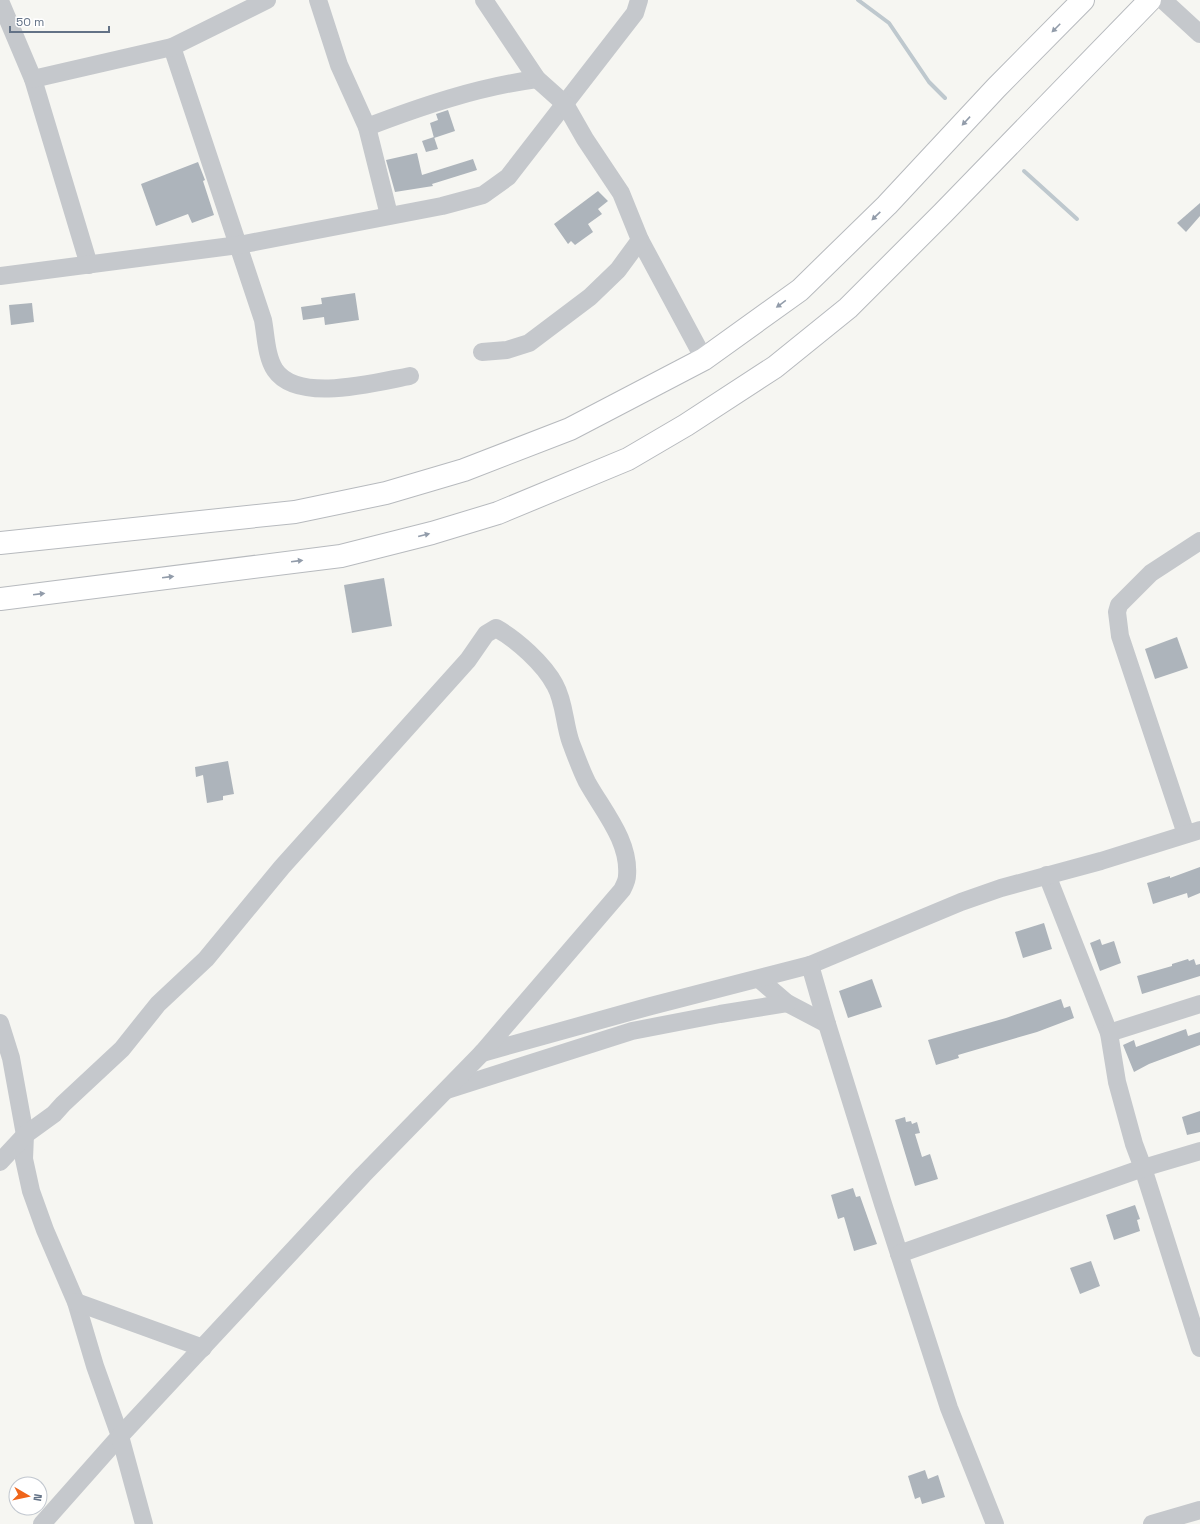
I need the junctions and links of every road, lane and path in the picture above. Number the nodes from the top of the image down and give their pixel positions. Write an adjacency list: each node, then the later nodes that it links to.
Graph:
1 (267, 0): 10 (street)
2 (318, 0): 14 (street)
3 (484, 0): 12 (street)
4 (639, 0): 13 (street)
5 (1083, 0): 21 (highway, one-way to 21)
6 (1150, 0): 25 (highway, one-way to 6)
7 (1163, 0): 9 (street)
8 (0, 1): 11 (street)
9 (1200, 34)
10 (172, 47): 11 (street); 17 (street)
11 (33, 79): 18 (street)
12 (537, 79): 13 (street); 14 (street)
13 (565, 104): 15 (street); 16 (street)
14 (367, 127): 15 (street)
15 (389, 215): 17 (street)
16 (640, 240): 20 (street); 21 (street)
17 (239, 245): 18 (street); 22 (street)
18 (89, 265): 19 (street)
19 (0, 276)
20 (482, 352)
21 (704, 359): 24 (highway)
22 (410, 376)
23 (1200, 541): 26 (street)
24 (0, 543)
25 (0, 598)
26 (1193, 832): 27 (street)
27 (1047, 875): 28 (street); 35 (street)
28 (810, 965): 29 (street); 34 (street)
29 (759, 979): 30 (street); 32 (street)
30 (787, 1003): 34 (street); 36 (street)
31 (1200, 1004): 35 (street)
32 (608, 1018): 36 (street); 37 (street)
33 (0, 1023): 39 (street)
34 (827, 1024): 43 (street)
35 (1109, 1033): 42 (street)
36 (604, 1039): 38 (street)
37 (482, 1053): 38 (street); 39 (street)
38 (445, 1090): 45 (street)
39 (25, 1135): 41 (street); 44 (street)
40 (1200, 1151): 42 (street)
41 (0, 1162)
42 (1143, 1168): 43 (street); 46 (street)
43 (899, 1254): 51 (street)
44 (76, 1302): 45 (street); 47 (street)
45 (203, 1348): 47 (street)
46 (1200, 1348)
47 (120, 1436): 49 (street); 50 (street)
48 (1200, 1510): 52 (street)
49 (42, 1524)
50 (144, 1524)
51 (995, 1524)
52 (1152, 1524)

